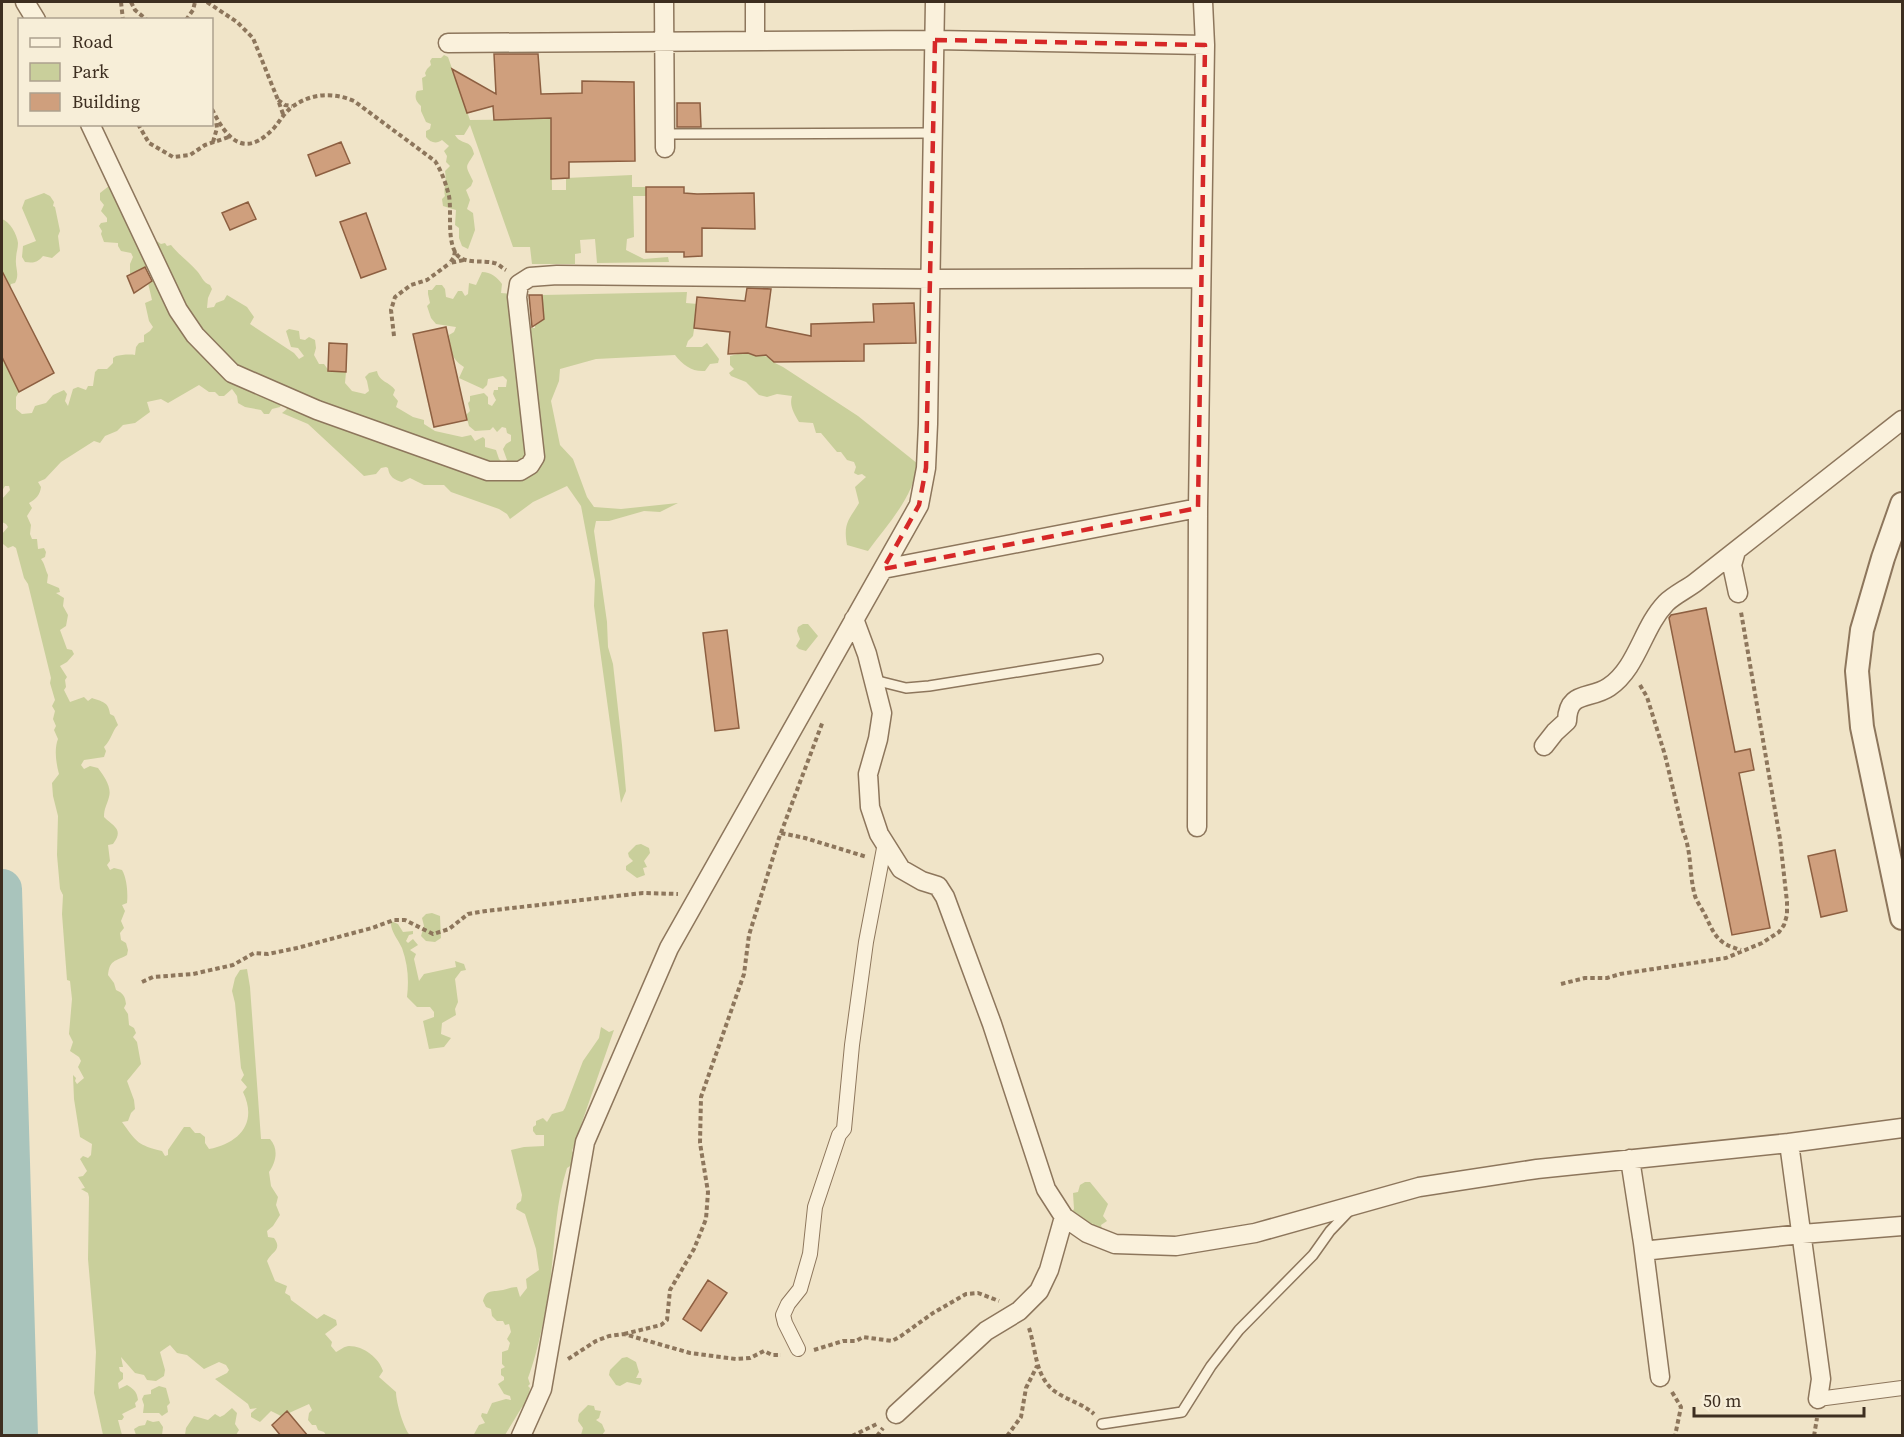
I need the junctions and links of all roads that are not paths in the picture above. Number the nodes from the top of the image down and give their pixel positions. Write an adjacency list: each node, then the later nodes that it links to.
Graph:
1 (25, 2): 6 (street)
2 (664, 2): 9 (street)
3 (755, 2): 8 (street)
4 (935, 2): 7 (street)
5 (1203, 2): 11 (street)
6 (35, 18)
7 (935, 40): 8 (street); 11 (street); 13 (street)
8 (755, 41): 9 (street)
9 (664, 42): 10 (street); 14 (street)
10 (448, 43)
11 (1205, 45): 15 (street)
12 (91, 126): 16 (street)
13 (933, 133): 14 (lane); 16 (street)
14 (665, 141)
15 (1201, 278): 16 (street); 19 (street)
16 (931, 279): 21 (street)
17 (1902, 420): 20 (street)
18 (1902, 504): 29 (street)
19 (1198, 508): 21 (street); 27 (street)
20 (1736, 551): 22 (street); 26 (street)
21 (883, 569): 23 (street)
22 (1738, 594)
23 (854, 619): 25 (street); 44 (street)
24 (1098, 659): 25 (lane)
25 (874, 680): 28 (street)
26 (1545, 746)
27 (1197, 826)
28 (885, 843): 34 (street); 38 (street)
29 (1902, 918)
30 (1902, 1128): 31 (street)
31 (1789, 1143): 32 (street); 36 (street)
32 (1630, 1159): 33 (street); 37 (street)
33 (1354, 1205): 34 (street); 43 (lane)
34 (1064, 1217): 42 (street)
35 (1902, 1226): 36 (street)
36 (1802, 1234): 37 (street); 41 (street)
37 (1647, 1252): 39 (street)
38 (798, 1349)
39 (1660, 1377)
40 (1902, 1388): 41 (street)
41 (1818, 1399)
42 (896, 1414)
43 (1102, 1424)
44 (520, 1436)

